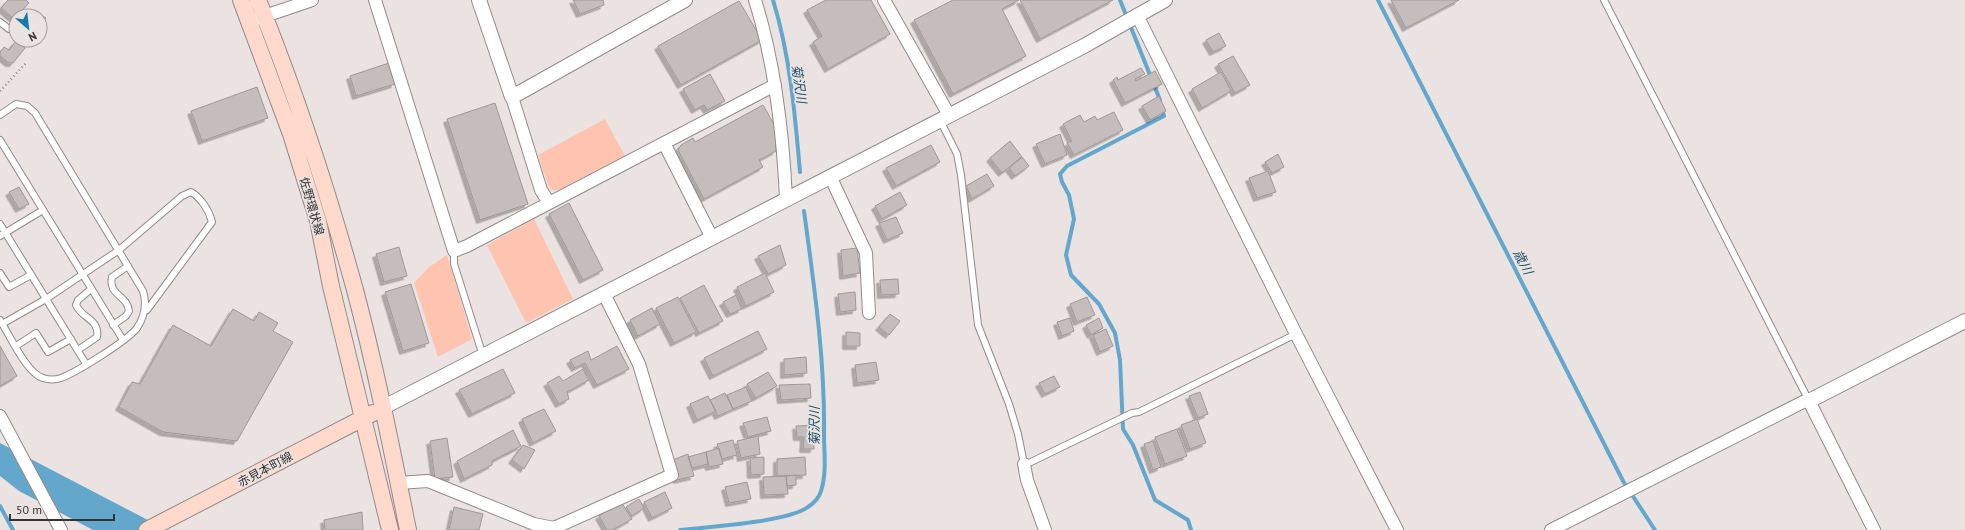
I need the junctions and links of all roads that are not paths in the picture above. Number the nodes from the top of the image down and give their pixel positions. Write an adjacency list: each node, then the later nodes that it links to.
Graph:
1 (241, 0): 12 (main road, 佐野環状線)
2 (258, 0): 12 (main road, 佐野環状線)
3 (312, 0): 12 (street)
4 (375, 0): 29 (street)
5 (479, 0): 16 (street)
6 (685, 0): 16 (street)
7 (755, 0): 15 (street)
8 (884, 0): 18 (street)
9 (1165, 0): 11 (street)
10 (1604, 0): 49 (lane)
11 (1137, 15): 18 (street); 42 (street)
12 (257, 19): 50 (main road, 佐野環状線); 52 (main road, 佐野環状線)
13 (0, 22): 14 (lane)
14 (8, 28)
15 (775, 85): 20 (street); 22 (street)
16 (512, 97): 23 (street)
17 (0, 115): 28 (lane)
18 (945, 117): 21 (street); 53 (lane)
19 (0, 140): 24 (lane)
20 (664, 142): 23 (street); 27 (street)
21 (830, 176): 22 (street); 37 (street)
22 (786, 199): 27 (street)
23 (548, 203): 29 (street)
24 (43, 210): 26 (lane); 33 (lane)
25 (0, 224): 26 (lane)
26 (3, 234): 32 (lane)
27 (712, 238): 35 (street)
28 (119, 250): 30 (lane); 33 (lane); 38 (lane)
29 (454, 251): 47 (lane)
30 (128, 266): 38 (lane); 41 (lane)
31 (0, 273): 32 (lane)
32 (31, 275): 36 (lane)
33 (82, 275): 34 (lane); 36 (lane)
34 (91, 289): 41 (lane); 46 (lane)
35 (604, 294): 47 (street); 54 (street)
36 (46, 299): 40 (lane); 43 (lane)
37 (869, 313)
38 (144, 315): 44 (lane)
39 (1965, 321): 49 (street)
40 (1, 322): 45 (lane)
41 (113, 325): 44 (lane)
42 (1296, 334): 53 (lane); 60 (street)
43 (71, 339): 45 (lane); 46 (lane)
44 (123, 340): 48 (lane)
45 (16, 346): 48 (lane)
46 (78, 350): 48 (lane)
47 (483, 356): 50 (street)
48 (86, 364)
49 (1809, 401): 61 (street); 62 (street)
50 (382, 408): 52 (main road, 赤見本町線); 54 (main road)
51 (0, 416): 55 (street)
52 (364, 417): 56 (main road, 赤見本町線); 57 (main road)
53 (1024, 464): 59 (street)
54 (398, 483): 58 (main road)
55 (60, 526)
56 (148, 530)
57 (390, 530)
58 (408, 530)
59 (1045, 530)
60 (1397, 530)
61 (1551, 530)
62 (1874, 530)

